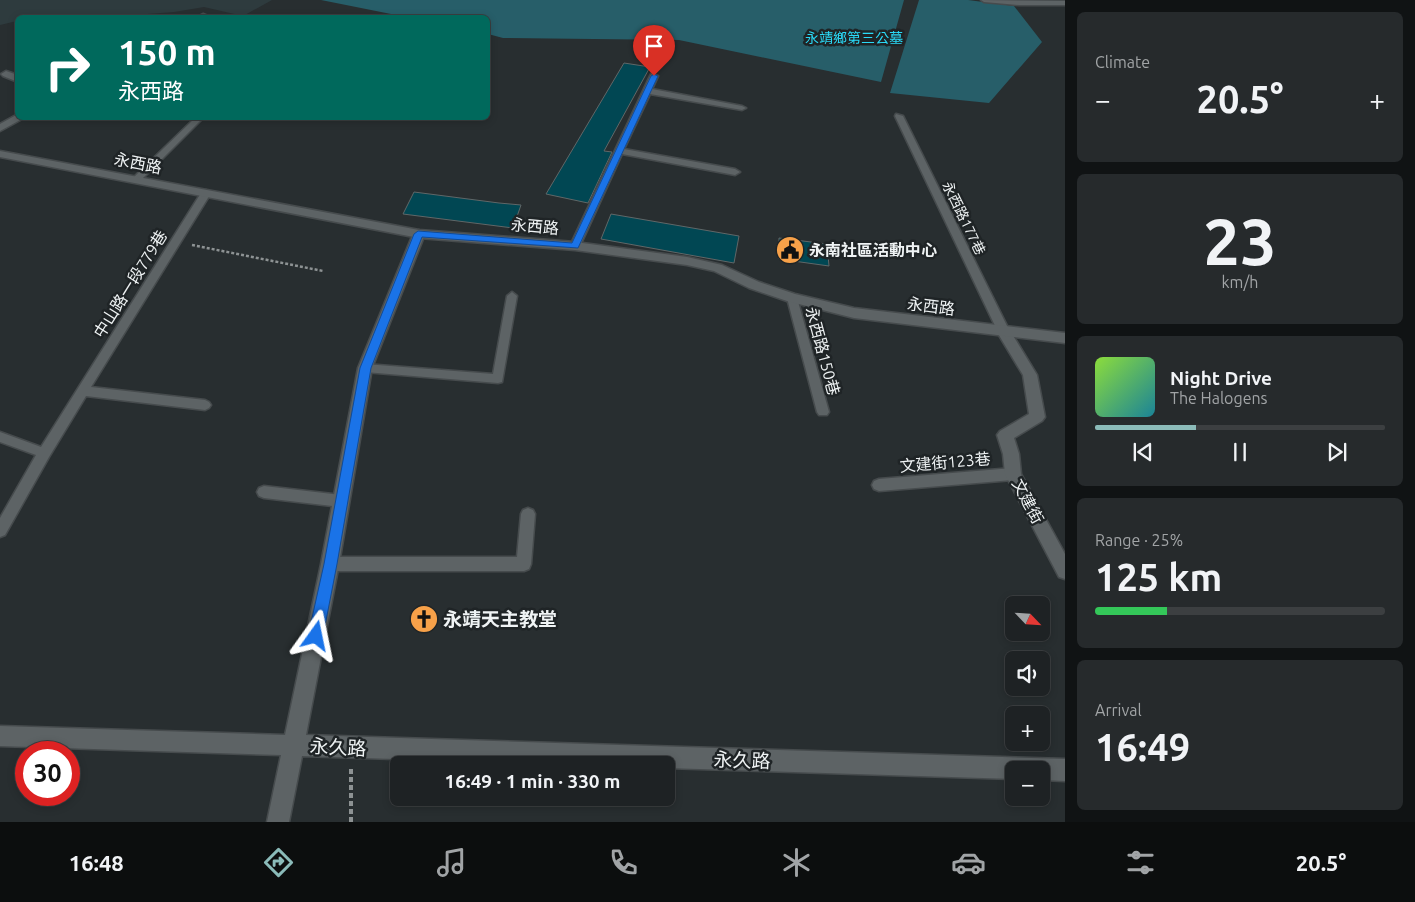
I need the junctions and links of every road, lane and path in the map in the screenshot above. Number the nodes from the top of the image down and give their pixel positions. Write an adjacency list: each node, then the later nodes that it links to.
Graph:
1 (984, 0): 2 (lane)
2 (1065, 3)
3 (6, 74): 5 (street)
4 (654, 76): 6 (lane)
5 (15, 78)
6 (648, 91): 7 (lane); 12 (lane)
7 (742, 108)
8 (899, 116): 23 (lane, 永西路177巷)
9 (15, 119): 11 (street)
10 (197, 120): 15 (lane)
11 (0, 128)
12 (619, 151): 14 (lane); 19 (lane)
13 (0, 154): 15 (street, 永西路)
14 (735, 172)
15 (137, 179): 16 (street, 永西路)
16 (206, 193): 17 (street, 永西路); 18 (lane, 中山路一段779巷)
17 (418, 234): 19 (street, 永西路); 25 (street)
18 (175, 242): 20 (path); 26 (lane, 中山路一段779巷)
19 (575, 246): 22 (street, 永西路)
20 (323, 271)
21 (512, 296): 25 (lane)
22 (792, 298): 23 (street, 永西路); 28 (lane, 永西路150巷)
23 (1004, 332): 24 (street, 永西路); 31 (street, 文建街)
24 (1065, 338)
25 (365, 368): 34 (street)
26 (82, 391): 27 (lane); 30 (lane, 中山路一段779巷)
27 (205, 405)
28 (823, 412)
29 (0, 437): 30 (lane)
30 (44, 452): 36 (lane, 中山路一段779巷)
31 (1013, 474): 32 (lane, 文建街123巷); 38 (street, 文建街)
32 (879, 485)
33 (264, 492): 34 (lane)
34 (340, 501): 37 (street)
35 (528, 514): 37 (lane)
36 (0, 531)
37 (330, 564): 40 (street)
38 (1065, 571)
39 (0, 736): 40 (street, 永久路)
40 (293, 745): 41 (street, 永久路); 43 (street)
41 (351, 748): 42 (street, 永久路); 44 (path)
42 (1065, 770)
43 (278, 822)
44 (351, 822)

